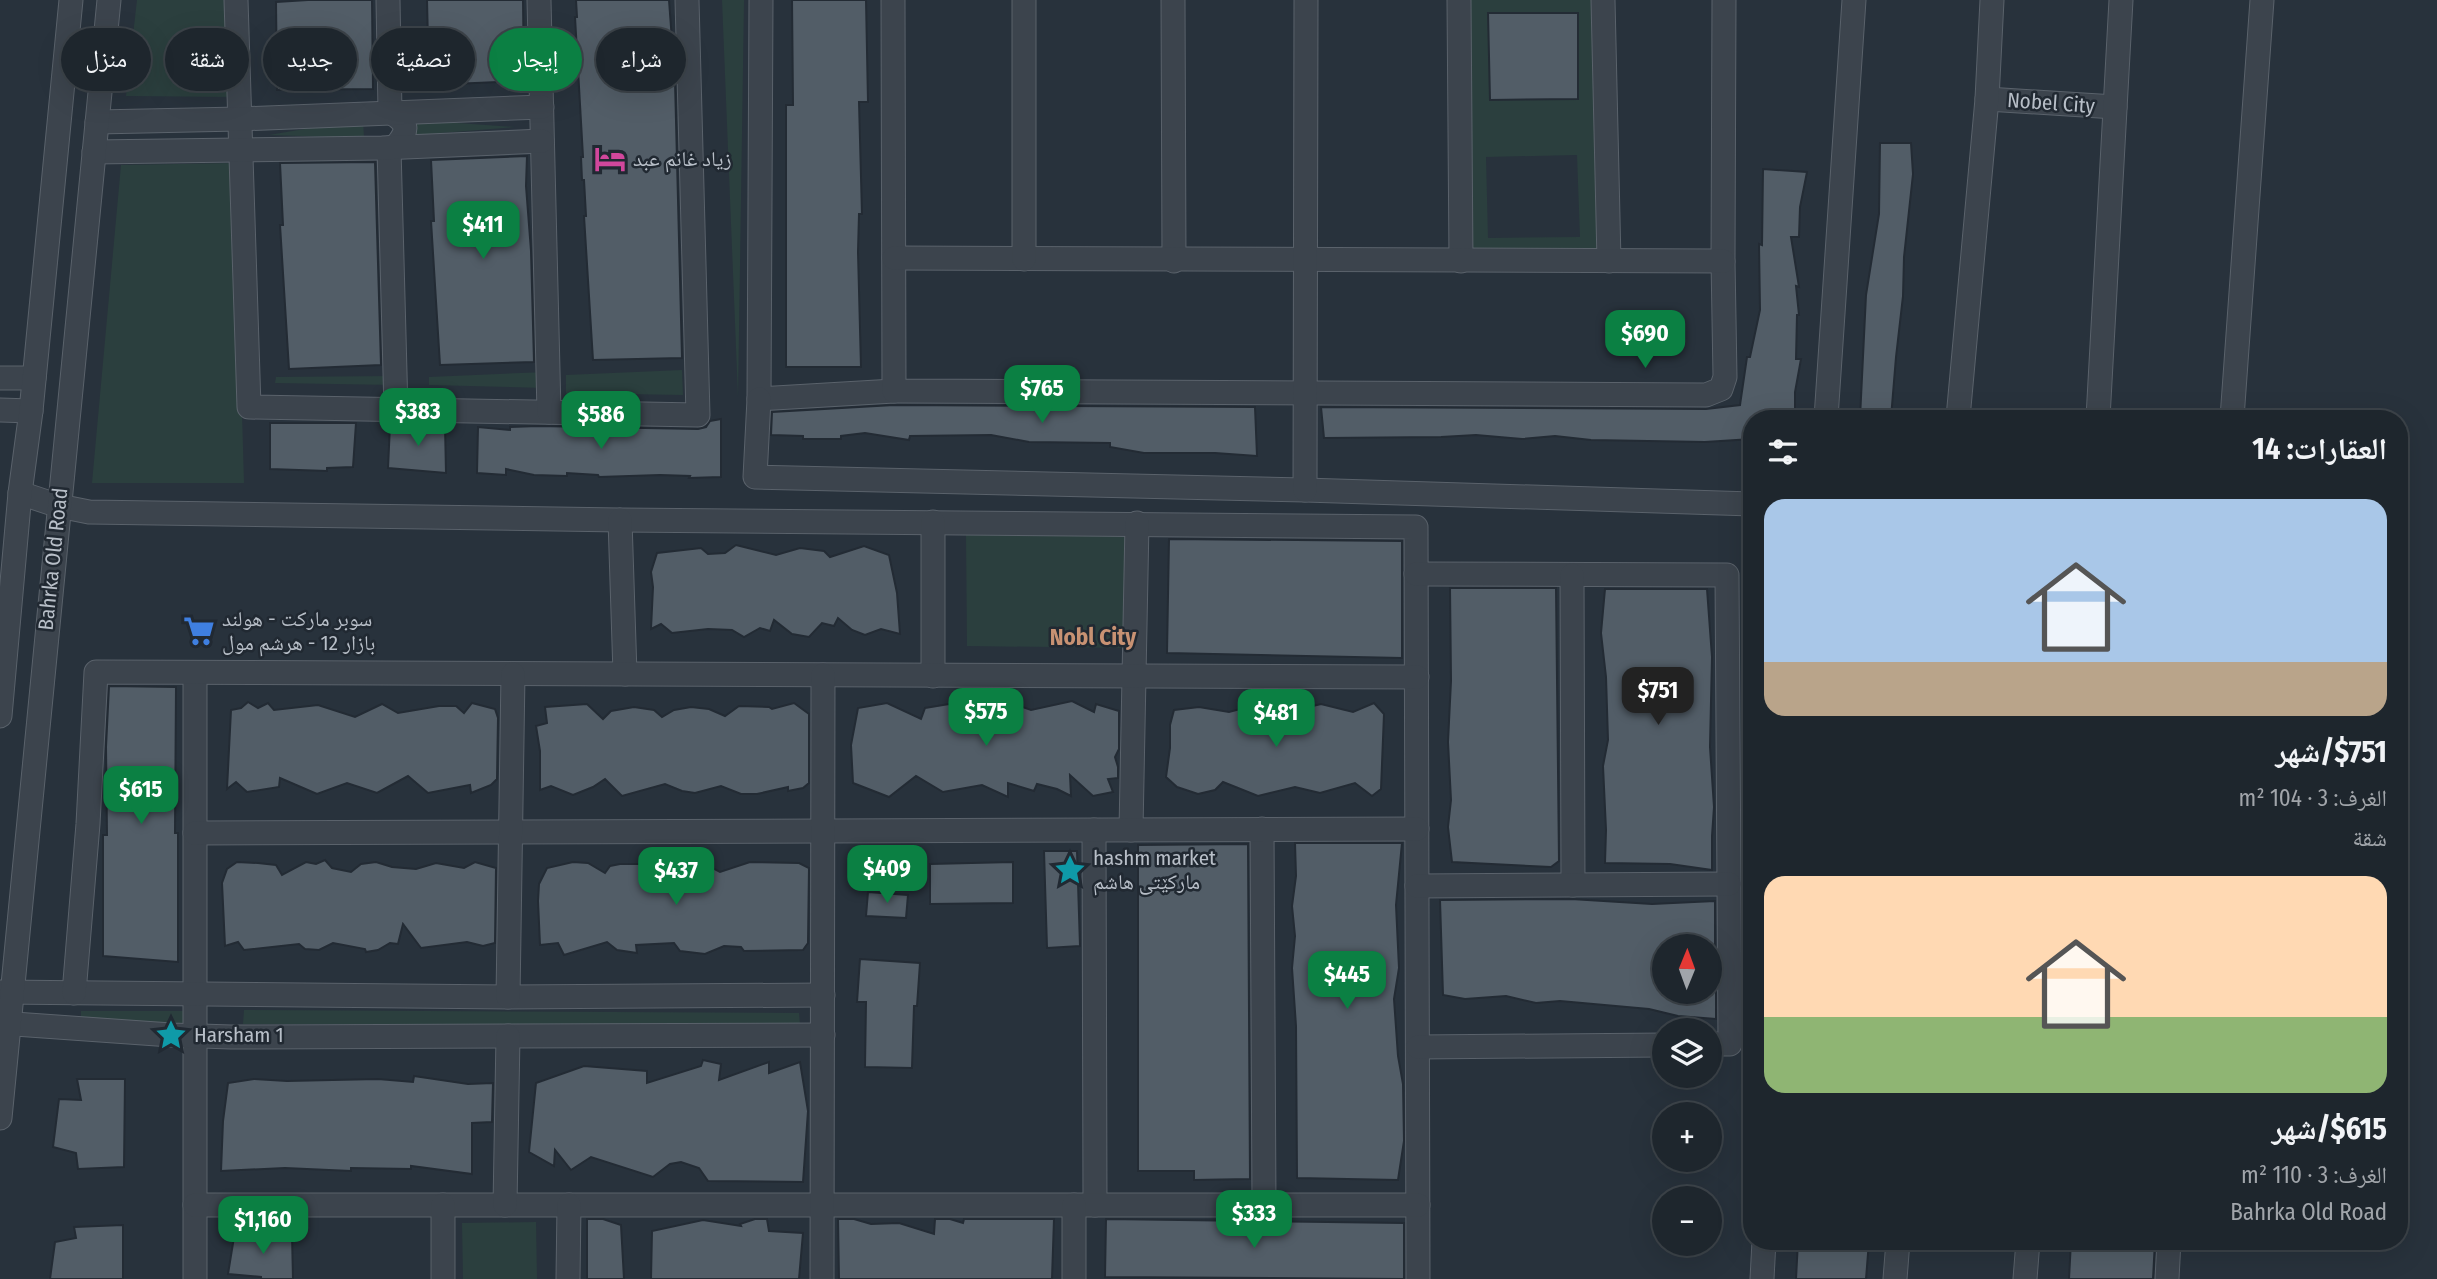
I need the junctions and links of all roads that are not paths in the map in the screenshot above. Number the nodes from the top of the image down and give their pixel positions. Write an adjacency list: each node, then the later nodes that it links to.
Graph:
1 (71, 0): 37 (street, Bahrka Old Road)
2 (108, 0): 24 (street, Bahrka Old Road)
3 (236, 0): 23 (street)
4 (388, 0): 22 (street)
5 (539, 0): 20 (street)
6 (687, 0): 48 (street)
7 (761, 0): 40 (street)
8 (893, 0): 29 (street)
9 (1024, 0): 30 (street)
10 (1173, 0): 32 (street)
11 (1306, 0): 31 (street)
12 (1459, 0): 33 (street)
13 (1603, 0): 34 (street)
14 (1724, 0): 35 (street)
15 (1854, 0): 42 (street)
16 (1992, 0): 19 (street)
17 (2121, 0): 21 (street)
18 (2262, 0): 45 (street)
19 (1987, 99): 21 (street, Nobel City); 43 (street)
20 (542, 107): 22 (street); 25 (street)
21 (2115, 107): 44 (street)
22 (386, 112): 23 (street); 26 (street)
23 (239, 119): 24 (street); 27 (street)
24 (97, 122): 28 (street, Bahrka Old Road)
25 (542, 141): 26 (street); 48 (street)
26 (388, 148): 27 (street); 41 (street)
27 (240, 149): 28 (street); 41 (street)
28 (94, 152): 52 (street, Bahrka Old Road)
29 (894, 258): 30 (street); 38 (street)
30 (1024, 259): 32 (street)
31 (1304, 259): 32 (street); 33 (street); 39 (street)
32 (1174, 261)
33 (1461, 261): 34 (street)
34 (1609, 261): 35 (street)
35 (1723, 261): 39 (street)
36 (0, 378): 37 (street)
37 (34, 379): 47 (street, Bahrka Old Road)
38 (894, 391): 39 (street); 40 (street)
39 (1304, 392): 49 (street)
40 (759, 399): 49 (street)
41 (396, 410): 48 (street)
42 (1827, 410)
43 (1959, 410)
44 (2098, 410)
45 (2233, 410)
46 (0, 411): 47 (street)
47 (31, 411): 50 (street, Bahrka Old Road)
48 (549, 412)
49 (1305, 490): 51 (street)
50 (20, 493): 52 (street); 65 (street, Bahrka Old Road)
51 (1743, 504)
52 (58, 506): 53 (street); 76 (street, Bahrka Old Road)
53 (620, 520): 54 (street); 60 (street)
54 (933, 522): 55 (street); 62 (street)
55 (1137, 523): 56 (street); 63 (street)
56 (1416, 574): 57 (street); 64 (street)
57 (1572, 575): 73 (street); 74 (street)
58 (195, 674): 59 (street); 72 (street); 77 (street)
59 (513, 674): 60 (street); 71 (street)
60 (625, 674): 61 (street)
61 (823, 675): 62 (street); 70 (street)
62 (933, 676): 63 (street)
63 (1133, 676): 64 (street); 69 (street)
64 (1417, 677): 67 (street)
65 (0, 716)
66 (1262, 829): 67 (street); 69 (street); 95 (street)
67 (1417, 829): 75 (street)
68 (1094, 830): 69 (street); 70 (street); 94 (street)
69 (1131, 830)
70 (823, 831): 71 (street); 79 (street)
71 (510, 832): 72 (street); 80 (street)
72 (195, 833): 78 (street)
73 (1729, 884): 74 (street); 85 (street)
74 (1573, 885): 75 (street)
75 (1417, 886): 87 (street)
76 (6, 992): 77 (street); 81 (street, Bahrka Old Road)
77 (75, 993): 78 (street)
78 (195, 995): 80 (street); 84 (street)
79 (823, 995): 80 (street); 82 (street)
80 (508, 997)
81 (4, 1023): 84 (street); 88 (street, Bahrka Old Road)
82 (822, 1035): 83 (street); 93 (street)
83 (508, 1036): 84 (street); 91 (street)
84 (195, 1037): 89 (street)
85 (1722, 1044)
86 (1652, 1045): 87 (street)
87 (1418, 1047): 96 (street)
88 (0, 1118)
89 (195, 1205): 90 (street); 101 (street)
90 (443, 1205): 91 (street); 102 (street)
91 (505, 1205): 92 (street)
92 (569, 1205): 93 (street); 103 (street)
93 (822, 1205): 94 (street); 104 (street)
94 (1084, 1205): 95 (street); 105 (street)
95 (1264, 1205): 96 (street)
96 (1418, 1205): 106 (street)
97 (1764, 1250): 107 (street)
98 (1897, 1250): 108 (street)
99 (2027, 1250): 109 (street)
100 (2168, 1250): 110 (street)
101 (195, 1279)
102 (443, 1279)
103 (568, 1279)
104 (822, 1279)
105 (1074, 1279)
106 (1418, 1279)
107 (1762, 1279)
108 (1895, 1279)
109 (2025, 1279)
110 (2166, 1279)

